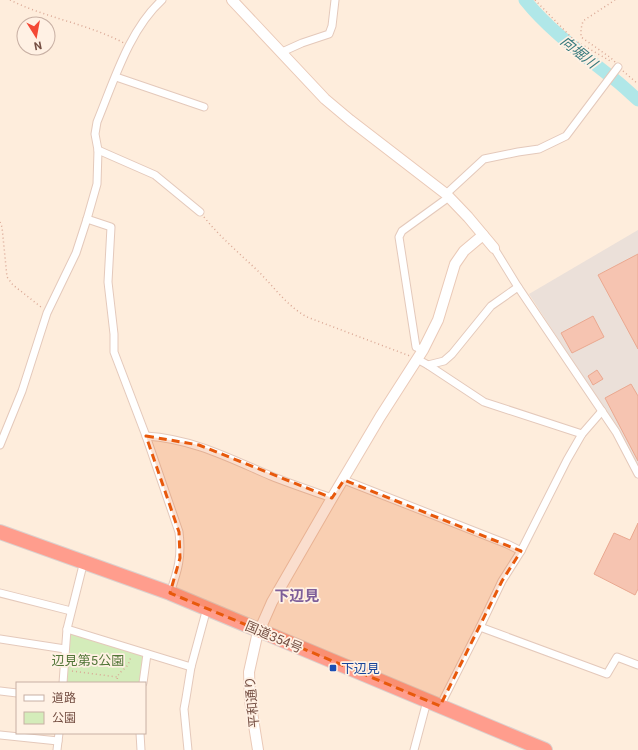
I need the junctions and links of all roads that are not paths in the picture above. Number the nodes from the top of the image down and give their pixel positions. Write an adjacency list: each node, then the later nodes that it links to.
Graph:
1 (162, 0): 6 (street)
2 (232, 0): 4 (street)
3 (335, 0): 4 (street)
4 (282, 52): 9 (street)
5 (617, 69): 9 (street)
6 (116, 77): 7 (street); 8 (street)
7 (204, 107)
8 (98, 150): 10 (street); 11 (street)
9 (448, 195): 12 (street); 15 (street)
10 (200, 212)
11 (87, 219): 20 (street); 21 (street)
12 (483, 235): 13 (street); 15 (street, 平和通り)
13 (494, 248): 14 (street)
14 (518, 287): 17 (street); 18 (street)
15 (423, 350): 16 (street, 平和通り)
16 (417, 359): 17 (street); 23 (street, 平和通り)
17 (428, 365): 19 (street)
18 (602, 411): 19 (street); 22 (street)
19 (582, 434): 26 (street)
20 (146, 436): 24 (street); 29 (street)
21 (0, 445)
22 (638, 474)
23 (344, 480): 24 (street, 平和通り); 26 (street)
24 (332, 498): 34 (street, 平和通り)
25 (0, 532): 27 (highway, 国道354号)
26 (521, 551): 32 (street)
27 (84, 561): 29 (highway, 国道354号); 31 (street)
28 (0, 593): 31 (street)
29 (170, 593): 30 (highway, 国道354号)
30 (207, 608): 34 (highway, 国道354号); 39 (street)
31 (71, 611): 33 (street)
32 (480, 627): 38 (street); 44 (street)
33 (67, 630): 36 (street); 37 (street)
34 (260, 631): 44 (highway, 国道354号); 53 (street, 平和通り)
35 (0, 639): 36 (street)
36 (65, 649): 40 (street)
37 (147, 654): 39 (street); 41 (street)
38 (638, 665)
39 (191, 667): 52 (street)
40 (63, 682)
41 (143, 682)
42 (0, 691): 43 (street)
43 (16, 693)
44 (434, 704): 49 (highway, 国道354号); 54 (street)
45 (59, 734): 48 (street)
46 (140, 734): 51 (street)
47 (0, 735): 48 (street)
48 (58, 741): 50 (street)
49 (540, 749)
50 (57, 750)
51 (141, 750)
52 (188, 750)
53 (258, 750)
54 (414, 750)

